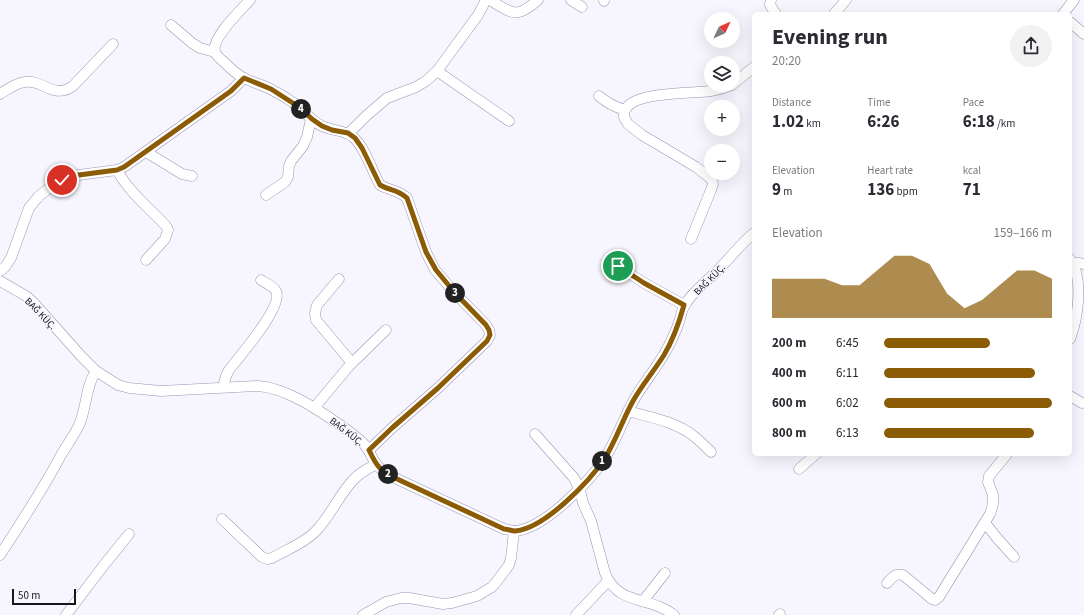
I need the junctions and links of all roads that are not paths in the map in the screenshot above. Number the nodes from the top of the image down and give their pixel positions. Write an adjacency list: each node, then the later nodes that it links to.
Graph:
1 (250, 0): 17 (street)
2 (486, 0): 19 (street)
3 (490, 0): 4 (street)
4 (538, 0)
5 (570, 0): 9 (street)
6 (772, 0): 10 (street)
7 (846, 0): 11 (street)
8 (1074, 0): 12 (street)
9 (582, 8)
10 (775, 12)
11 (836, 12)
12 (1065, 12)
13 (1072, 24): 15 (street)
14 (171, 25): 17 (street)
15 (1084, 34)
16 (113, 44): 23 (street)
17 (215, 52): 20 (street)
18 (752, 69): 21 (street)
19 (437, 71): 27 (street); 28 (street)
20 (244, 78): 26 (street); 29 (street)
21 (740, 78)
22 (704, 91): 25 (street)
23 (0, 94)
24 (599, 96): 25 (street)
25 (625, 110): 34 (street)
26 (312, 119): 28 (street); 32 (street)
27 (509, 121)
28 (348, 133): 55 (street)
29 (146, 152): 30 (street); 31 (street)
30 (117, 170): 35 (street); 40 (street)
31 (192, 176)
32 (266, 195)
33 (752, 235): 44 (street, BAĞ KÜÇ.)
34 (691, 239)
35 (146, 260)
36 (1072, 261): 38 (street)
37 (1072, 264): 46 (street)
38 (1084, 264)
39 (618, 266): 44 (street)
40 (0, 271)
41 (339, 279): 47 (street)
42 (261, 280): 49 (street)
43 (0, 281): 48 (street, BAĞ KÜÇ.)
44 (684, 305): 53 (street, BAĞ KÜÇ.)
45 (386, 330): 47 (street)
46 (1072, 332)
47 (352, 364): 52 (street)
48 (96, 371): 49 (street, BAĞ KÜÇ.); 66 (street)
49 (223, 387): 52 (street, BAĞ KÜÇ.)
50 (1072, 397): 51 (street)
51 (1082, 404)
52 (314, 408): 55 (street, BAĞ KÜÇ.)
53 (628, 411): 56 (street); 61 (street, BAĞ KÜÇ.)
54 (534, 434): 61 (street)
55 (369, 450): 59 (street, BAĞ KÜÇ.)
56 (711, 452)
57 (814, 456): 60 (street)
58 (1005, 456): 63 (street)
59 (376, 464): 62 (street); 64 (street, BAĞ KÜÇ.)
60 (799, 469)
61 (580, 490): 64 (street, BAĞ KÜÇ.); 69 (street)
62 (222, 519)
63 (986, 524): 67 (street); 70 (street)
64 (514, 531): 73 (street)
65 (129, 534): 72 (street)
66 (0, 555)
67 (1014, 557)
68 (665, 573): 71 (street)
69 (608, 581): 71 (street); 74 (street)
70 (887, 583)
71 (643, 601): 75 (street)
72 (66, 615)
73 (362, 615)
74 (576, 615)
75 (674, 615)

